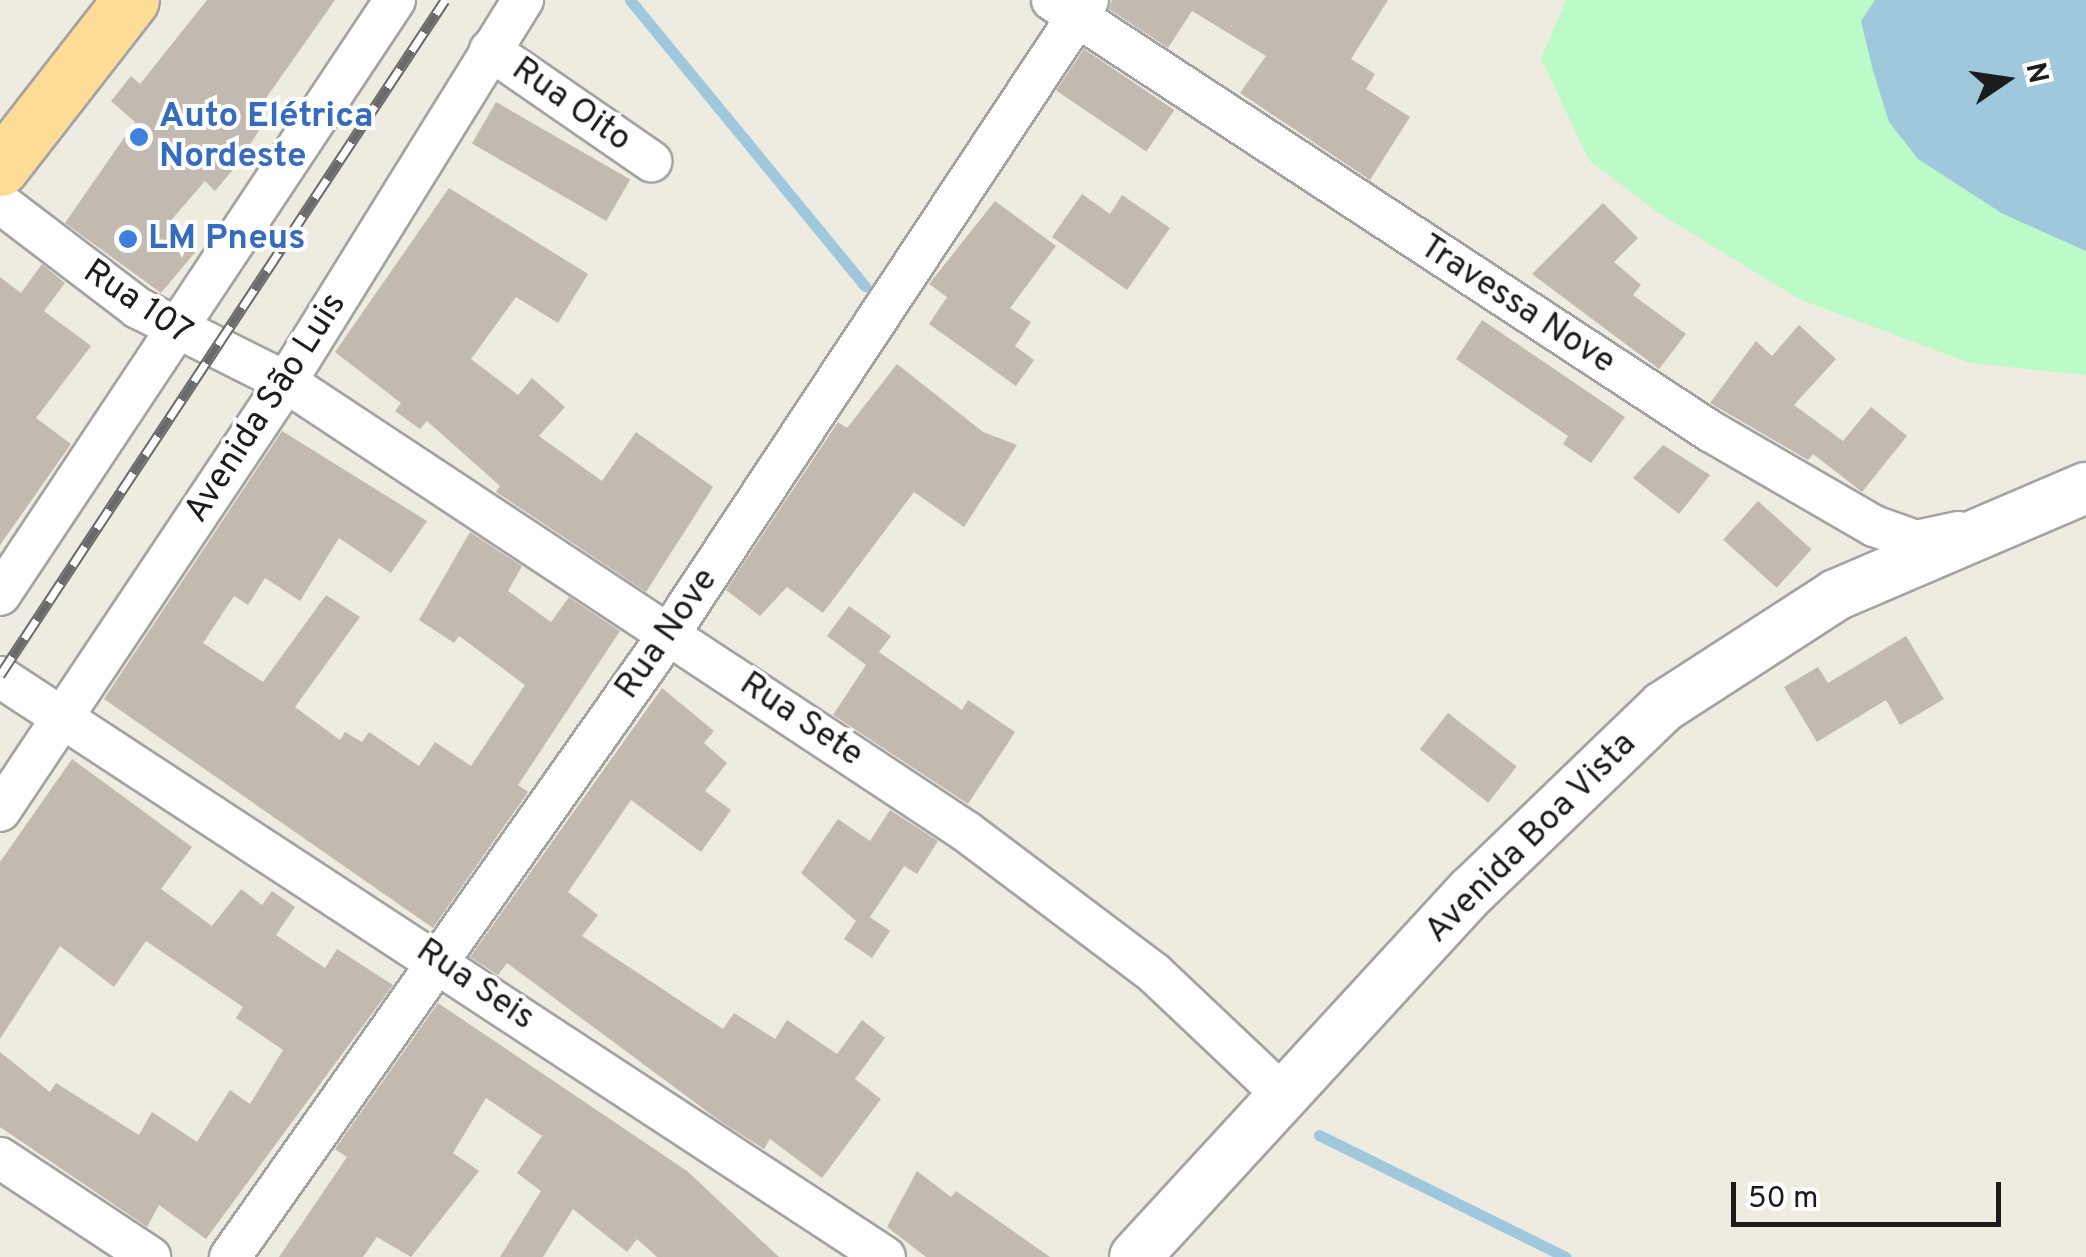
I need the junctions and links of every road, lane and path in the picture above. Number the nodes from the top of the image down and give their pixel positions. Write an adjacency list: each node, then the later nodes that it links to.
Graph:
1 (131, 0): 7 (main road)
2 (395, 0): 8 (street)
3 (523, 0): 5 (street, Avenida São Luis)
4 (1072, 6): 11 (street, Travessa Nove); 13 (street, Rua Nove)
5 (490, 50): 6 (street, Rua Oito); 9 (street, Avenida São Luis)
6 (651, 161)
7 (2, 170): 8 (street, Rua 107)
8 (178, 333): 9 (street, Rua 107); 12 (street)
9 (286, 382): 13 (street, Rua Sete); 15 (street, Avenida São Luis)
10 (2086, 488): 11 (street, Avenida Boa Vista)
11 (2006, 522): 18 (street, Avenida Boa Vista)
12 (0, 595)
13 (670, 631): 17 (street, Rua Nove); 18 (street, Rua Sete)
14 (0, 676): 15 (street, Rua Seis)
15 (64, 715): 16 (street, Avenida São Luis); 17 (street, Rua Seis)
16 (0, 811)
17 (436, 958): 21 (street, Rua Nove); 22 (street, Rua Seis)
18 (1286, 1098): 23 (street, Avenida Boa Vista)
19 (0, 1158): 20 (street)
20 (150, 1257)
21 (230, 1257)
22 (885, 1257)
23 (1135, 1257)

